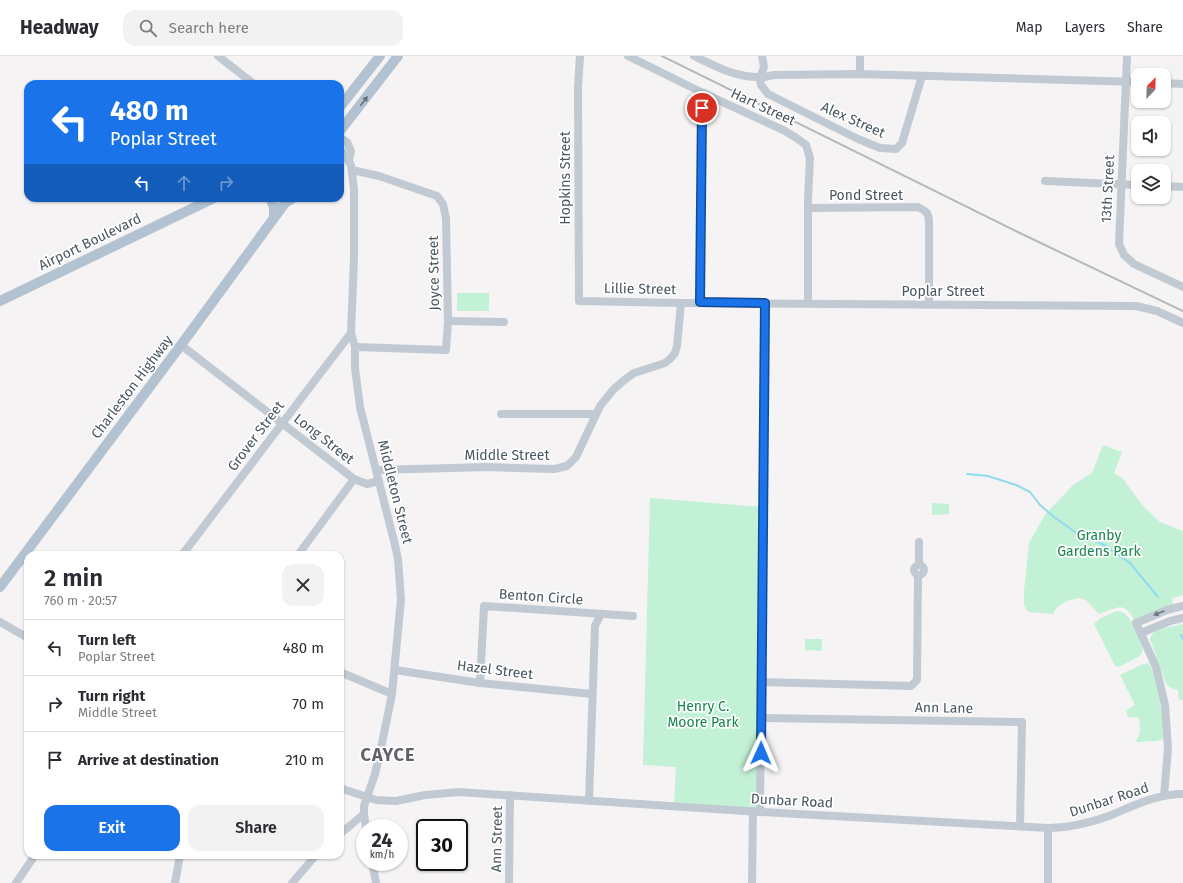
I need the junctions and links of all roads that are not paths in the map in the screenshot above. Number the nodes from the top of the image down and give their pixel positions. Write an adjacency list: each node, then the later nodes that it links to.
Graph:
1 (218, 56): 13 (street)
2 (380, 56): 19 (main road)
3 (398, 56): 20 (main road, one-way to 3)
4 (580, 56): 37 (street, Hopkins Street)
5 (628, 56): 18 (street, Hart Street)
6 (694, 56): 12 (street)
7 (762, 56): 12 (street)
8 (860, 56): 10 (street)
9 (1127, 56): 14 (street, 13th Street)
10 (860, 74): 11 (street); 12 (street)
11 (922, 76): 12 (street, Alex Street); 14 (street)
12 (760, 78)
13 (249, 80)
14 (1126, 82): 15 (street); 26 (street, 13th Street)
15 (1131, 82)
16 (1171, 84): 17 (street)
17 (1183, 84)
18 (703, 93): 33 (street, Hart Street); 38 (street)
19 (344, 102)
20 (344, 126)
21 (344, 140): 23 (street, Middleton Street)
22 (344, 154): 23 (street, Middleton Street)
23 (349, 161): 24 (street, Middleton Street)
24 (352, 170): 43 (street, Joyce Street); 46 (street, Middleton Street)
25 (1045, 182): 26 (street)
26 (1122, 184): 27 (street); 35 (street, 13th Street)
27 (1131, 185)
28 (1171, 186): 29 (street)
29 (1183, 187)
30 (206, 202): 36 (main road, Airport Boulevard)
31 (272, 202): 34 (main road)
32 (286, 202): 34 (main road, Charleston Highway)
33 (808, 208): 41 (street, Hart Street); 42 (street, Pond Street)
34 (274, 218): 47 (main road, Charleston Highway)
35 (1183, 287)
36 (0, 301)
37 (579, 301): 39 (street, Lillie Street)
38 (700, 302): 39 (street, Lillie Street); 40 (street, Poplar Street)
39 (681, 303): 50 (street, Middle Street)
40 (765, 303): 41 (street, Poplar Street); 71 (street)
41 (808, 303): 42 (street, Poplar Street)
42 (929, 304): 45 (street, Poplar Street)
43 (448, 321): 44 (street); 48 (street, Joyce Street)
44 (504, 322)
45 (1183, 324)
46 (351, 334): 48 (street, Middleton Street); 51 (street, Grover Street)
47 (181, 345): 51 (street, Long Street); 56 (main road, Charleston Highway)
48 (355, 347): 52 (street, Middleton Street)
49 (501, 414): 50 (street)
50 (596, 414): 52 (street, Middle Street)
51 (282, 423): 53 (street, Long Street); 57 (street, Grover Street)
52 (377, 470): 54 (street, Middleton Street)
53 (354, 479): 54 (street, Long Street); 58 (street)
54 (379, 481): 68 (street, Middleton Street)
55 (919, 542): 71 (street)
56 (27, 551)
57 (185, 551)
58 (301, 551)
59 (24, 555): 60 (main road, Charleston Highway)
60 (0, 587)
61 (1183, 606): 66 (street, one-way to 66)
62 (601, 614): 63 (street, Benton Circle); 70 (street, Benton Circle); 73 (street, Benton Circle)
63 (632, 616)
64 (1183, 618): 66 (street)
65 (0, 622): 67 (street)
66 (1141, 633): 78 (street)
67 (24, 636)
68 (395, 670): 70 (street, Hazel Street); 72 (street, Middleton Street)
69 (344, 674): 72 (street)
70 (480, 682): 73 (street, Hazel Street)
71 (762, 682): 74 (street)
72 (392, 694): 79 (street, Middleton Street)
73 (592, 694): 80 (street, Benton Circle)
74 (762, 718): 81 (street); 84 (street, Ann Lane)
75 (344, 789): 79 (street, Dunbar Road)
76 (1183, 794): 78 (street, Dunbar Road)
77 (510, 795): 79 (street, Dunbar Road); 80 (street, Dunbar Road); 95 (street, Ann Street)
78 (1164, 796): 85 (street, Dunbar Road)
79 (367, 798): 82 (street, Middleton Street)
80 (589, 801): 81 (street, Dunbar Road)
81 (756, 812): 84 (street, Dunbar Road); 96 (street)
82 (364, 814): 83 (street, Middleton Street); 86 (street)
83 (365, 819)
84 (1020, 826): 85 (street, Dunbar Road)
85 (1048, 828): 97 (street)
86 (344, 831)
87 (32, 859): 91 (street)
88 (179, 859): 92 (street)
89 (313, 859): 93 (street)
90 (374, 871): 94 (street)
91 (16, 883)
92 (175, 883)
93 (292, 883)
94 (376, 883)
95 (509, 883)
96 (752, 883)
97 (1048, 883)

